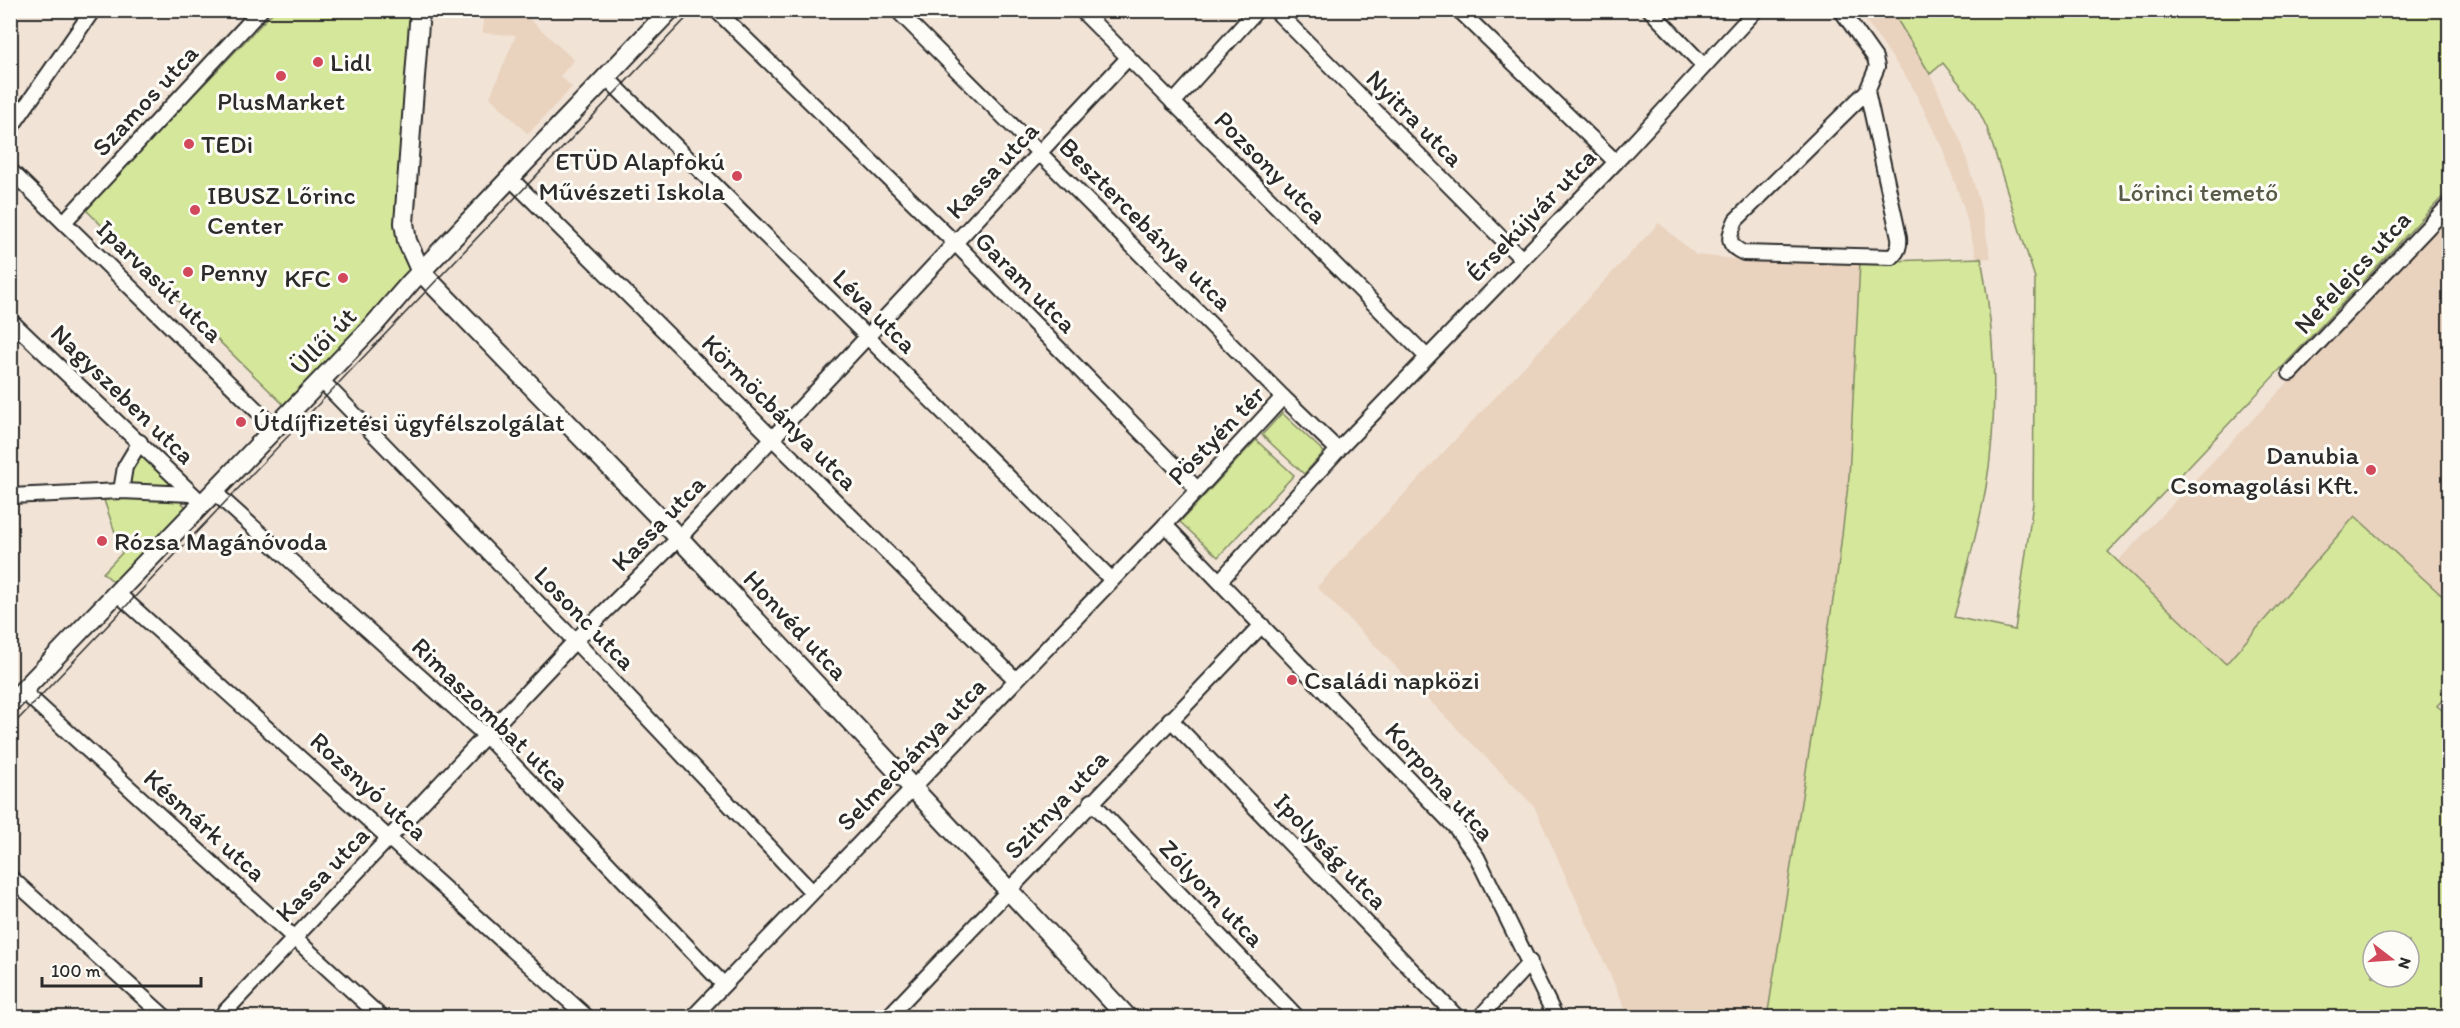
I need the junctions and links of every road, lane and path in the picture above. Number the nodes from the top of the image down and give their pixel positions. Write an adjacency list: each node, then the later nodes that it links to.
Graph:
1 (93, 10): 21 (street)
2 (261, 10): 27 (street, Szamos utca)
3 (420, 10): 30 (street, Honvéd utca)
4 (670, 10): 18 (street, Üllői út)
5 (716, 10): 28 (street, Garam utca)
6 (897, 10): 22 (street, Besztercebánya utca)
7 (1081, 10): 16 (street, Pozsony utca)
8 (1257, 10): 20 (street)
9 (1275, 10): 29 (street, Nyitra utca)
10 (1459, 10): 15 (street)
11 (1476, 10): 15 (street)
12 (1650, 10): 17 (street)
13 (1756, 10): 17 (street, Érsekújvár utca)
14 (1841, 10): 19 (street)
15 (1475, 26): 23 (street)
16 (1128, 58): 20 (street, Pozsony utca); 22 (street, Kassa utca)
17 (1703, 65): 23 (street, Érsekújvár utca)
18 (606, 77): 25 (street, Üllői út); 32 (street, Léva utca)
19 (1867, 91): 19 (street)
20 (1173, 103): 33 (street, Pozsony utca)
21 (10, 129)
22 (1041, 153): 28 (street, Kassa utca); 36 (street, Besztercebánya utca)
23 (1616, 162): 29 (street, Érsekújvár utca)
24 (10, 170): 27 (street, Iparvasút utca)
25 (510, 178): 30 (street, Üllői út); 38 (street, Körmöcbánya utca)
26 (2450, 204): 34 (street, Nefelejcs utca)
27 (64, 222): 37 (street, Iparvasút utca)
28 (955, 243): 32 (street, Kassa utca); 41 (street, Garam utca)
29 (1521, 258): 33 (street, Érsekújvár utca)
30 (421, 272): 35 (street, Üllői út); 46 (street, Honvéd utca)
31 (10, 320): 39 (street, Nagyszeben utca)
32 (867, 337): 38 (street, Kassa utca); 47 (street, Léva utca)
33 (1427, 357): 40 (street, Érsekújvár utca)
34 (2290, 373)
35 (321, 380): 37 (street, Üllői út); 51 (street, Losonc utca)
36 (1283, 397): 40 (street, Pöstyén tér); 41 (street, Pöstyén tér)
37 (275, 428): 44 (street, Üllői út)
38 (771, 437): 46 (street, Kassa utca); 52 (street, Körmöcbánya utca)
39 (140, 442): 42 (street); 44 (street, Nagyszeben utca)
40 (1338, 450): 48 (street)
41 (1197, 489): 45 (street, Pöstyén tér)
42 (121, 491): 43 (street); 44 (street)
43 (10, 496)
44 (203, 496): 49 (street, Üllői út); 55 (street, Rimaszombat utca)
45 (1165, 525): 47 (street, Selmecbánya utca); 48 (street)
46 (679, 538): 51 (street, Kassa utca); 56 (street, Honvéd utca)
47 (1111, 579): 52 (street, Selmecbánya utca)
48 (1220, 581): 50 (street, Korpona utca)
49 (117, 593): 53 (street, Üllői út); 58 (street, Rozsnyó utca)
50 (1262, 625): 54 (street, Szitnya utca); 63 (street, Korpona utca)
51 (574, 641): 55 (street, Kassa utca); 61 (street, Losonc utca)
52 (1016, 680): 56 (street, Selmecbánya utca)
53 (17, 698): 62 (street, Késmárk utca)
54 (1170, 719): 57 (street, Szitnya utca); 73 (street, Ipolyság utca)
55 (485, 735): 58 (street, Kassa utca); 64 (street, Rimaszombat utca)
56 (913, 786): 60 (street, Honvéd utca); 61 (street, Selmecbánya utca)
57 (1091, 801): 60 (street, Szitnya utca); 72 (street, Zólyom utca)
58 (390, 837): 62 (street, Kassa utca); 69 (street, Rozsnyó utca)
59 (10, 876): 66 (street)
60 (1008, 889): 65 (street, Honvéd utca); 71 (street, Szitnya utca)
61 (812, 892): 64 (street, Selmecbánya utca)
62 (294, 938): 67 (street, Kassa utca); 68 (street, Késmárk utca)
63 (1530, 962): 74 (street); 75 (street, Korpona utca)
64 (723, 984): 70 (street, Selmecbánya utca)
65 (1124, 1016)
66 (166, 1017)
67 (219, 1017)
68 (382, 1017)
69 (588, 1017)
70 (692, 1017)
71 (887, 1017)
72 (1298, 1017)
73 (1458, 1017)
74 (1479, 1017)
75 (1556, 1017)

